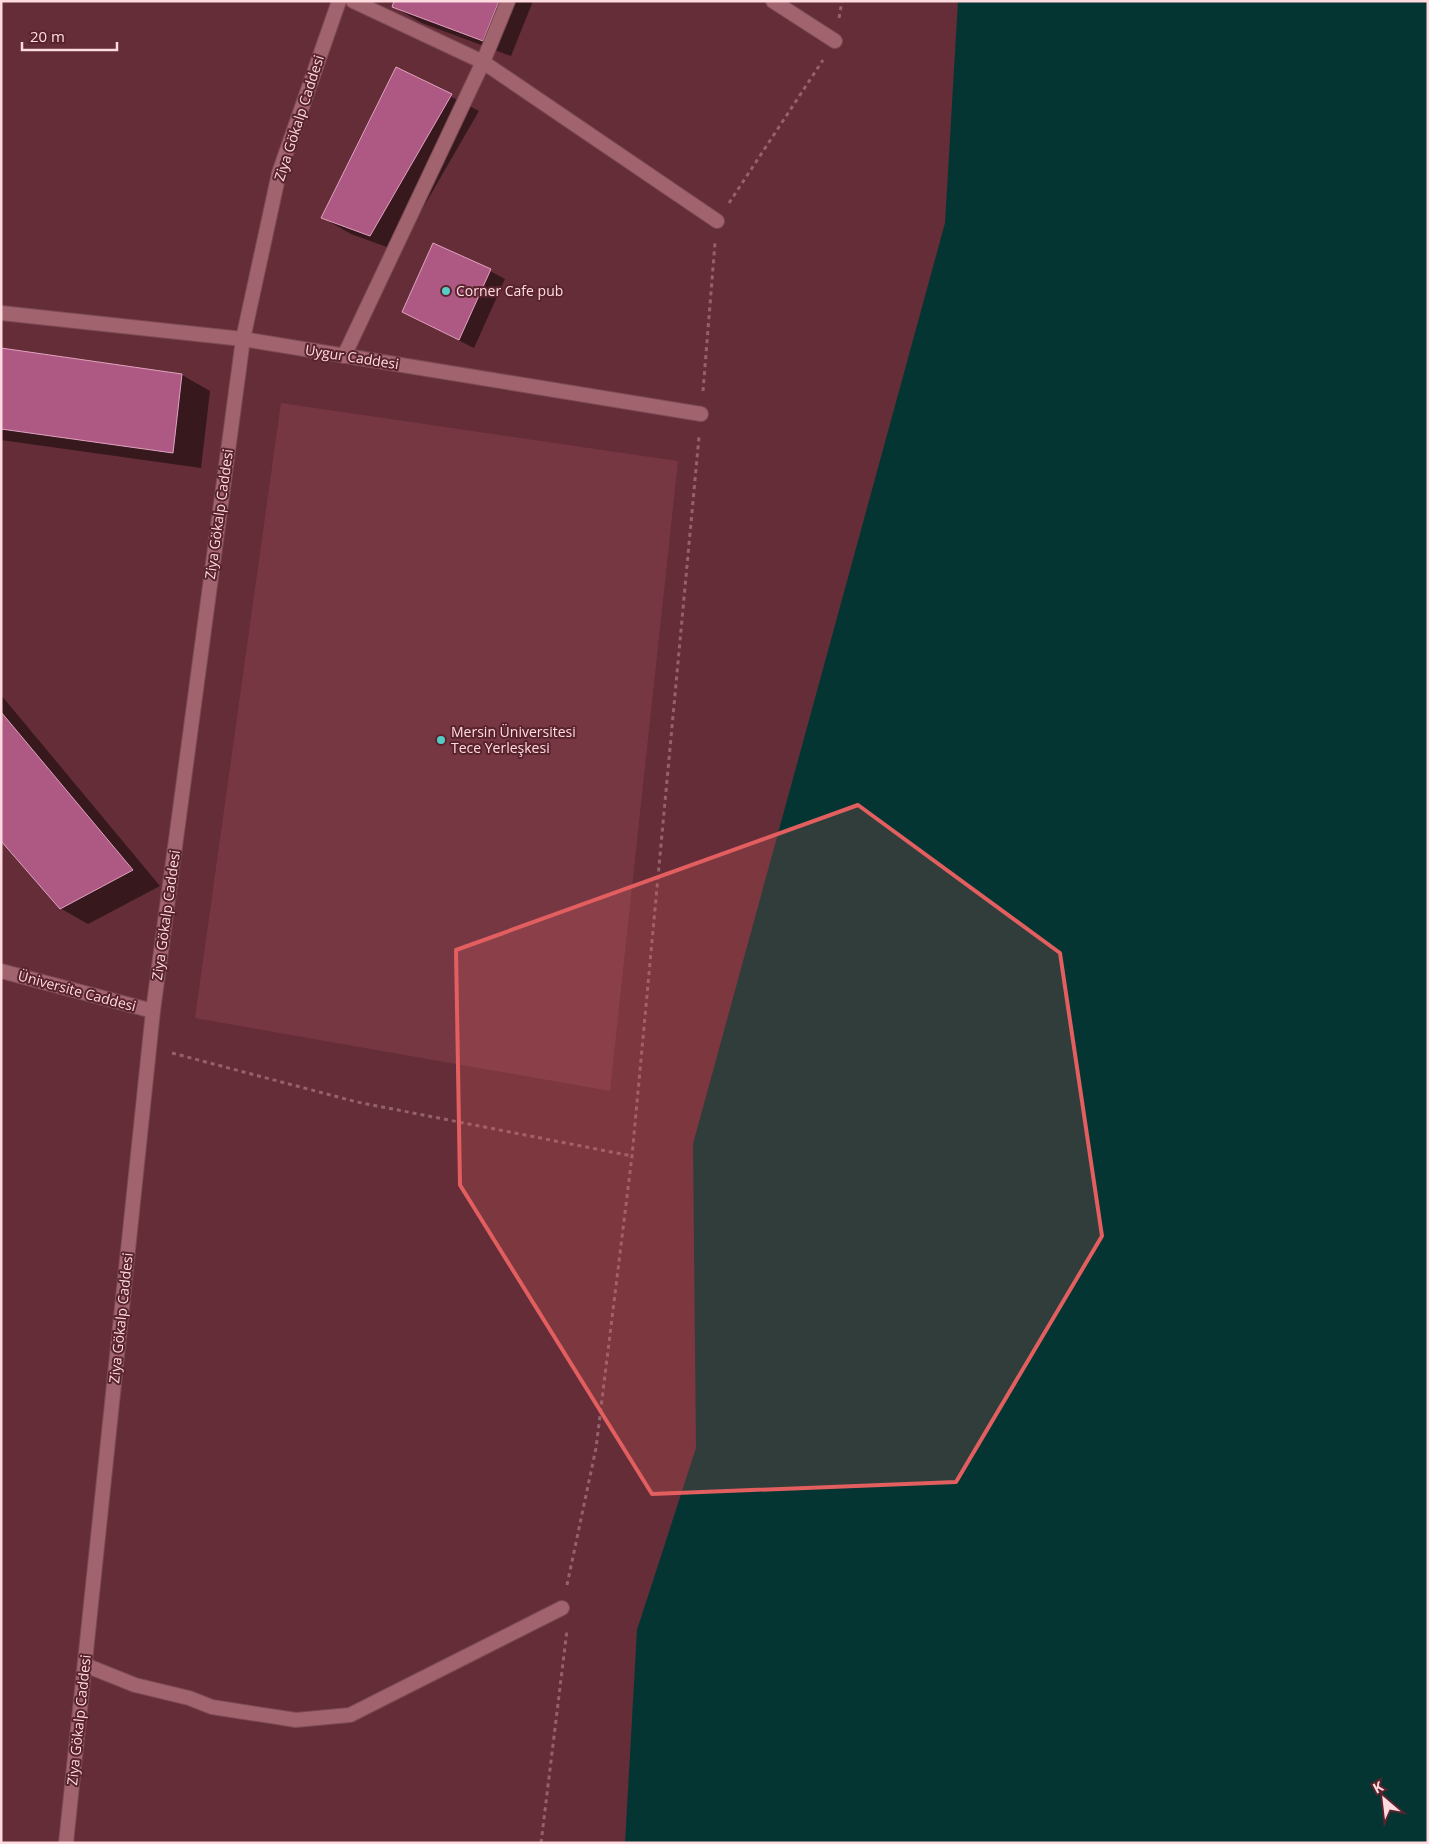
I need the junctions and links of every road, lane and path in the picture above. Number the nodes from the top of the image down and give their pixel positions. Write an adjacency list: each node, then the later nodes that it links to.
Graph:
1 (339, 1): 10 (street, Ziya Gökalp Caddesi)
2 (353, 1): 7 (street)
3 (508, 1): 7 (street)
4 (774, 1): 6 (street)
5 (842, 1): 6 (path)
6 (836, 41): 8 (path)
7 (483, 62): 8 (street); 11 (street)
8 (717, 221): 12 (path)
9 (1, 313): 10 (street, Uygur Caddesi)
10 (242, 339): 11 (street, Uygur Caddesi); 14 (street, Ziya Gökalp Caddesi)
11 (344, 356): 12 (street, Uygur Caddesi)
12 (701, 414): 16 (path)
13 (1, 970): 14 (street, Üniversite Caddesi)
14 (153, 1011): 15 (street, Ziya Gökalp Caddesi)
15 (149, 1047): 16 (path); 18 (street, Ziya Gökalp Caddesi)
16 (632, 1156): 17 (path)
17 (562, 1608): 18 (street); 20 (path)
18 (85, 1665): 19 (street, Ziya Gökalp Caddesi)
19 (66, 1843)
20 (541, 1843)

